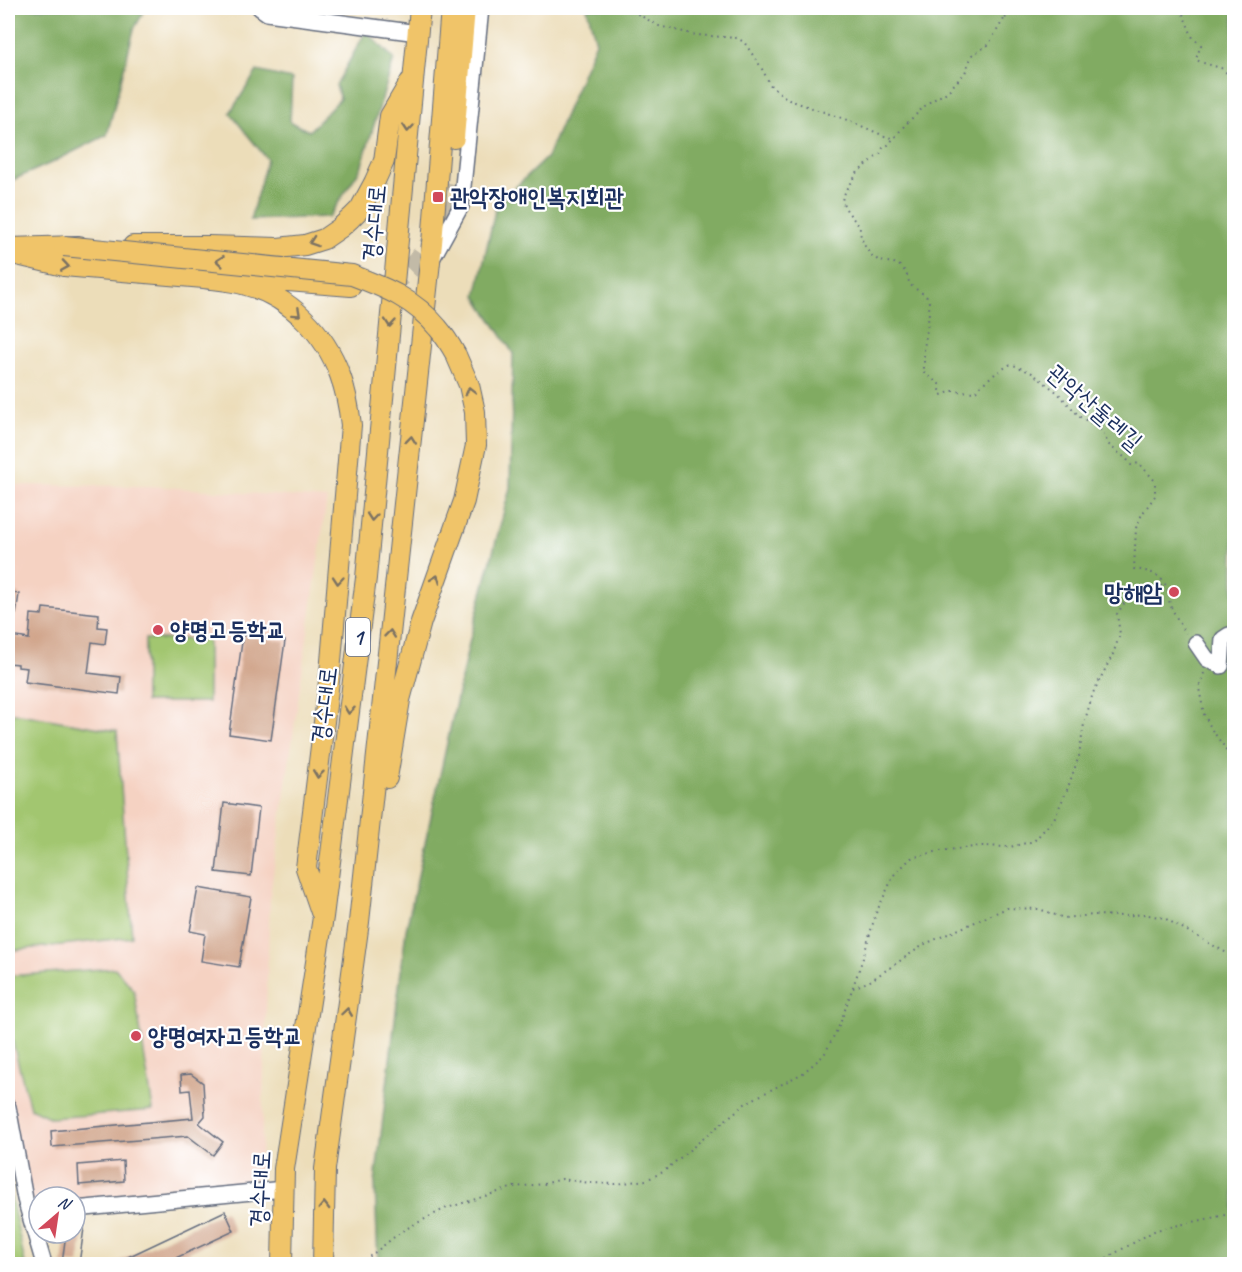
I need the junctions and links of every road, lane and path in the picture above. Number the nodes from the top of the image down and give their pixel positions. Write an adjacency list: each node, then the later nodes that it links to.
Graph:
1 (260, 8): 10 (street)
2 (420, 8): 12 (main road, 경수대로 / 1)
3 (451, 8): 20 (main road, 1)
4 (465, 8): 16 (main road)
5 (481, 8): 20 (street)
6 (627, 8): 15 (path)
7 (1004, 8): 11 (path)
8 (1023, 8): 11 (path)
9 (1183, 8): 14 (path)
10 (302, 13): 12 (street)
11 (1004, 19): 15 (path, 관악산둘레길)
12 (418, 33): 13 (main road, 경수대로 / 1)
13 (413, 77): 17 (main road, one-way to 17, bridge); 28 (main road, 경수대로 / 1, one-way to 28)
14 (1234, 79)
15 (897, 136): 23 (path, 관악산둘레길)
16 (450, 183)
17 (64, 246): 18 (main road); 29 (main road, one-way to 17, bridge)
18 (8, 248)
19 (8, 253): 21 (main road, one-way to 21)
20 (430, 262): 29 (main road, 1, one-way to 20)
21 (204, 278): 22 (main road); 28 (main road, one-way to 28)
22 (351, 286)
23 (1162, 579): 25 (path); 31 (path)
24 (1234, 634): 26 (street)
25 (1192, 638): 26 (street)
26 (1207, 659): 27 (path)
27 (1234, 762)
28 (323, 917): 33 (main road, 경수대로 / 1)
29 (359, 922): 40 (main road, 1, one-way to 29)
30 (1234, 957): 31 (path)
31 (853, 987): 41 (path)
32 (8, 1109): 34 (street)
33 (284, 1189): 35 (street); 39 (main road, 경수대로 / 1)
34 (27, 1202)
35 (87, 1208)
36 (1234, 1213): 42 (path)
37 (41, 1245): 38 (street)
38 (44, 1264)
39 (282, 1264)
40 (323, 1264)
41 (360, 1264)
42 (1096, 1264)

